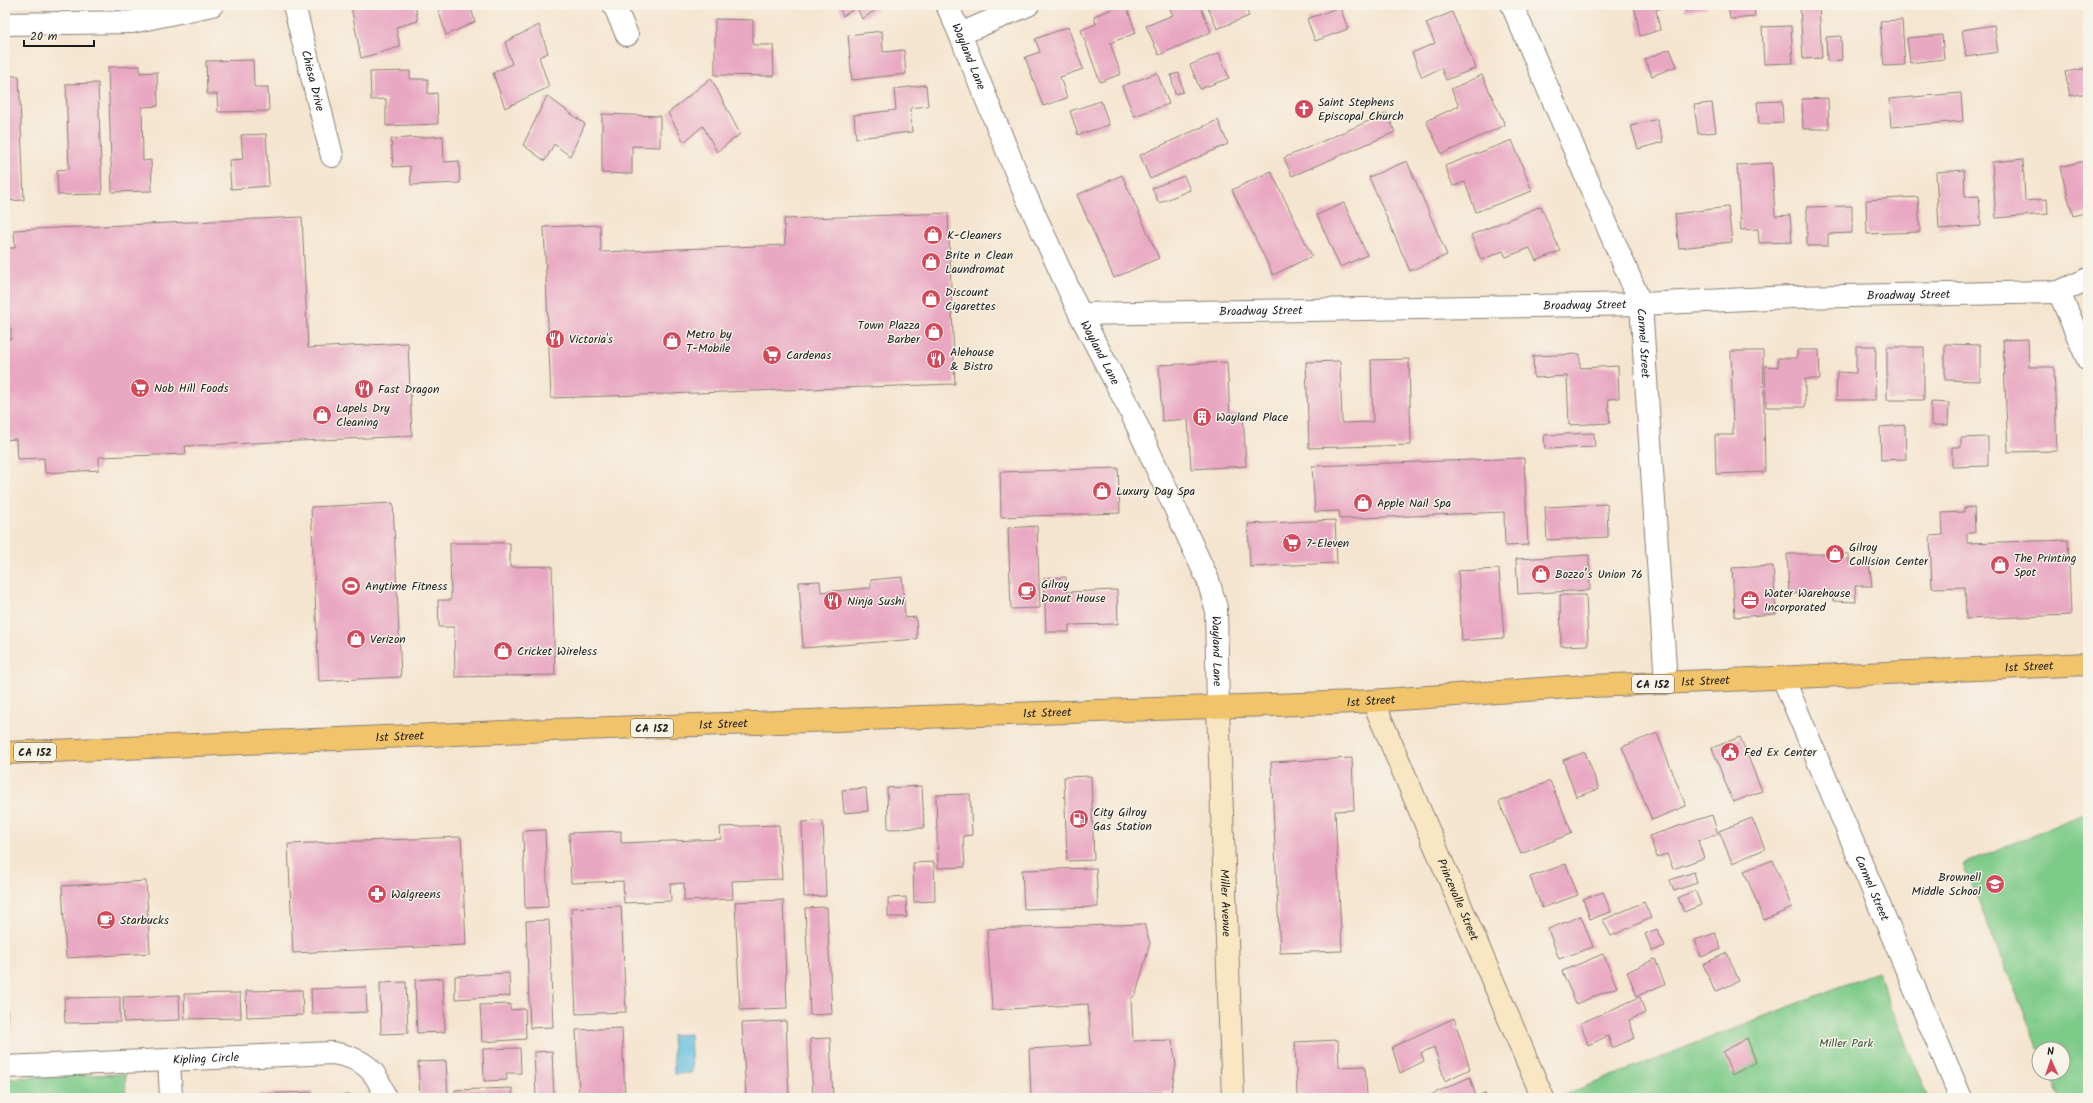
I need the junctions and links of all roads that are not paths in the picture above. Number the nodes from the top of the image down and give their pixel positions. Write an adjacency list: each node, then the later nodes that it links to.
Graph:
1 (212, 5): 7 (street)
2 (294, 5): 10 (street, Chiesa Drive)
3 (614, 5): 9 (street)
4 (947, 5): 8 (street, Wayland Lane)
5 (1028, 5): 8 (street)
6 (1512, 5): 13 (street, Carmel Street)
7 (5, 24)
8 (960, 34): 14 (street, Wayland Lane)
9 (627, 35)
10 (332, 156)
11 (2088, 279): 12 (street, Broadway Street)
12 (2059, 292): 13 (street, Broadway Street); 15 (street)
13 (1642, 304): 14 (street, Broadway Street); 18 (street, Carmel Street)
14 (1080, 314): 20 (street, Wayland Lane)
15 (2088, 360)
16 (2088, 664): 17 (main road, 1st Street / CA 152)
17 (1783, 678): 18 (main road, 1st Street / CA 152); 28 (street, Carmel Street)
18 (1666, 683): 19 (main road, 1st Street / CA 152)
19 (1373, 701): 20 (main road, 1st Street / CA 152); 27 (street, Princevalle Street)
20 (1218, 708): 21 (main road, 1st Street / CA 152); 26 (street, Miller Avenue)
21 (5, 753)
22 (169, 1060): 23 (street, Kipling Circle); 24 (street); 25 (street, Kipling Circle)
23 (5, 1067)
24 (170, 1098)
25 (385, 1098)
26 (1233, 1098)
27 (1543, 1098)
28 (1962, 1098)

